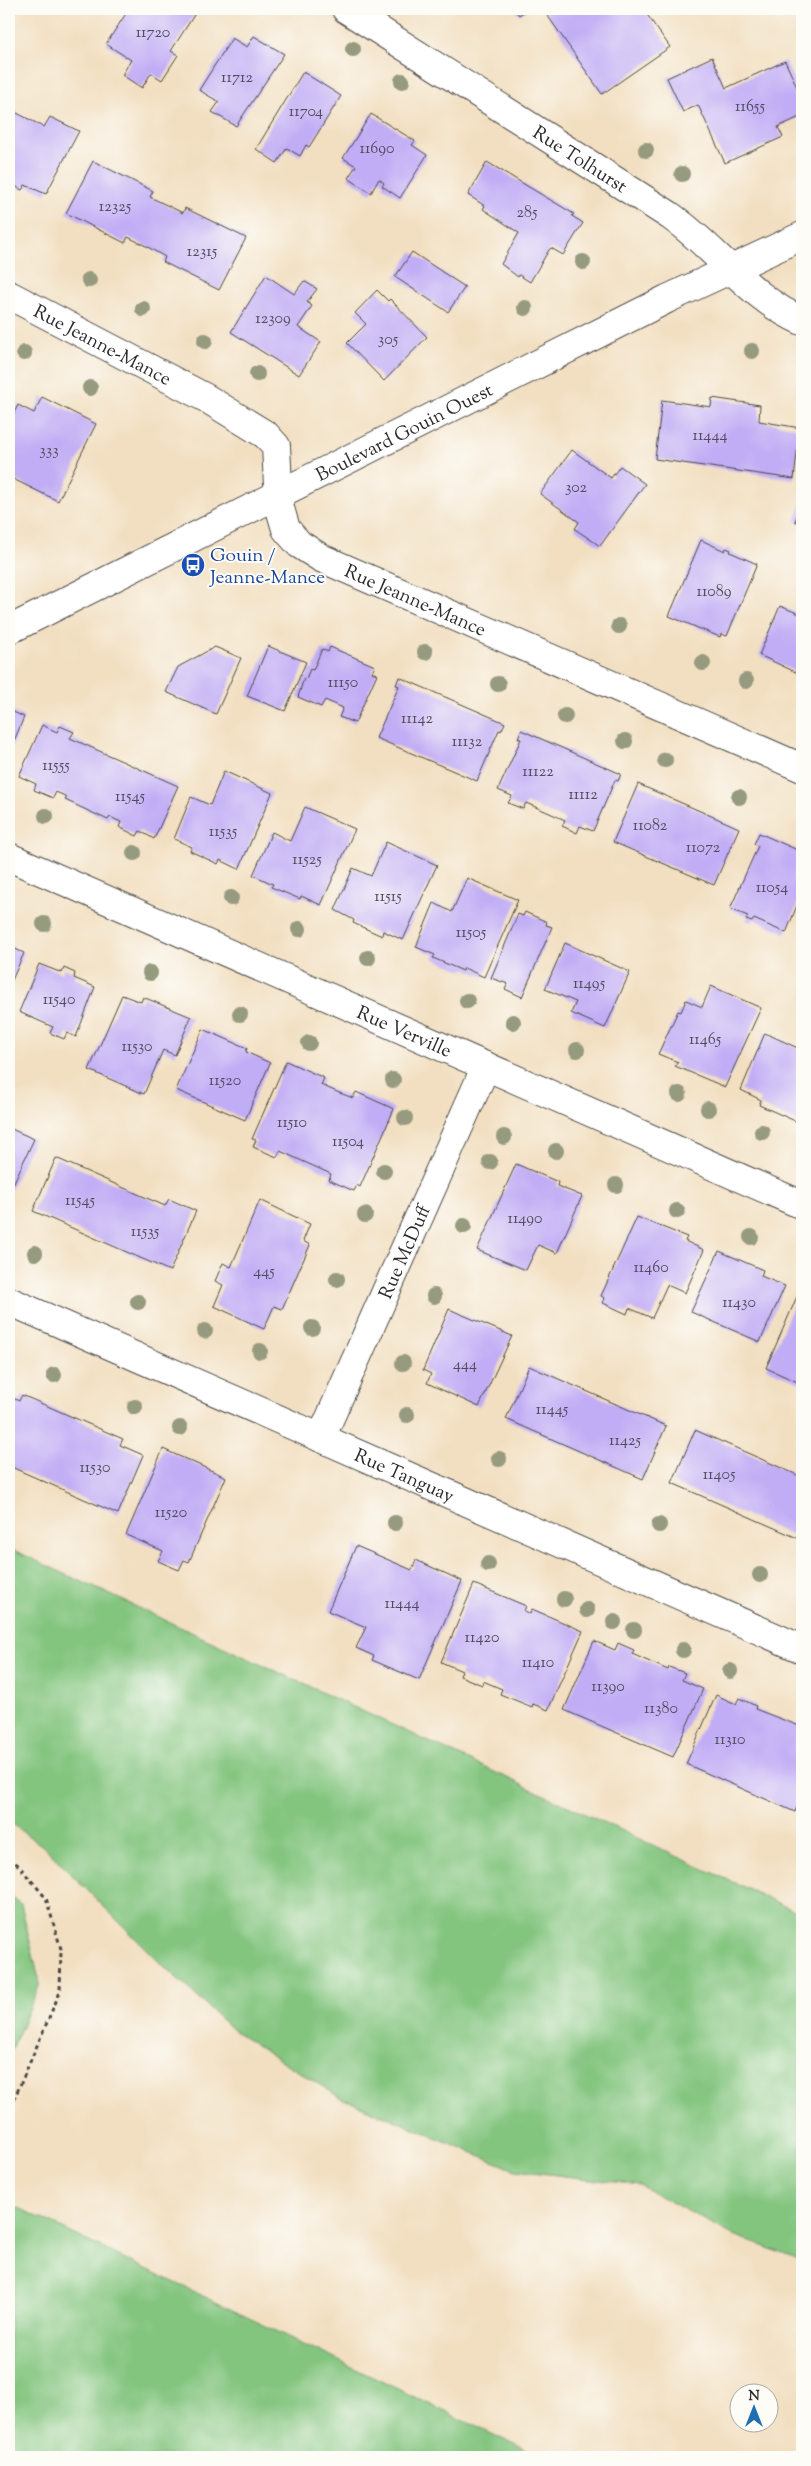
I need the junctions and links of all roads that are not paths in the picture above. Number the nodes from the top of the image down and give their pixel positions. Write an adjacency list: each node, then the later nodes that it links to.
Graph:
1 (346, 9): 3 (street, Rue Tolhurst)
2 (802, 236): 3 (street, Boulevard Gouin Ouest)
3 (730, 269): 5 (street, Rue Tolhurst); 6 (street, Boulevard Gouin Ouest)
4 (9, 295): 6 (street, Rue Jeanne-Mance)
5 (802, 321)
6 (279, 495): 7 (street, Boulevard Gouin Ouest); 8 (street, Rue Jeanne-Mance)
7 (9, 630)
8 (802, 768)
9 (9, 857): 10 (street, Rue Verville)
10 (486, 1066): 11 (street, Rue Verville); 13 (street, Rue McDuff)
11 (802, 1205)
12 (9, 1301): 13 (street, Rue Tanguay)
13 (321, 1438): 14 (street, Rue Tanguay)
14 (802, 1649)

